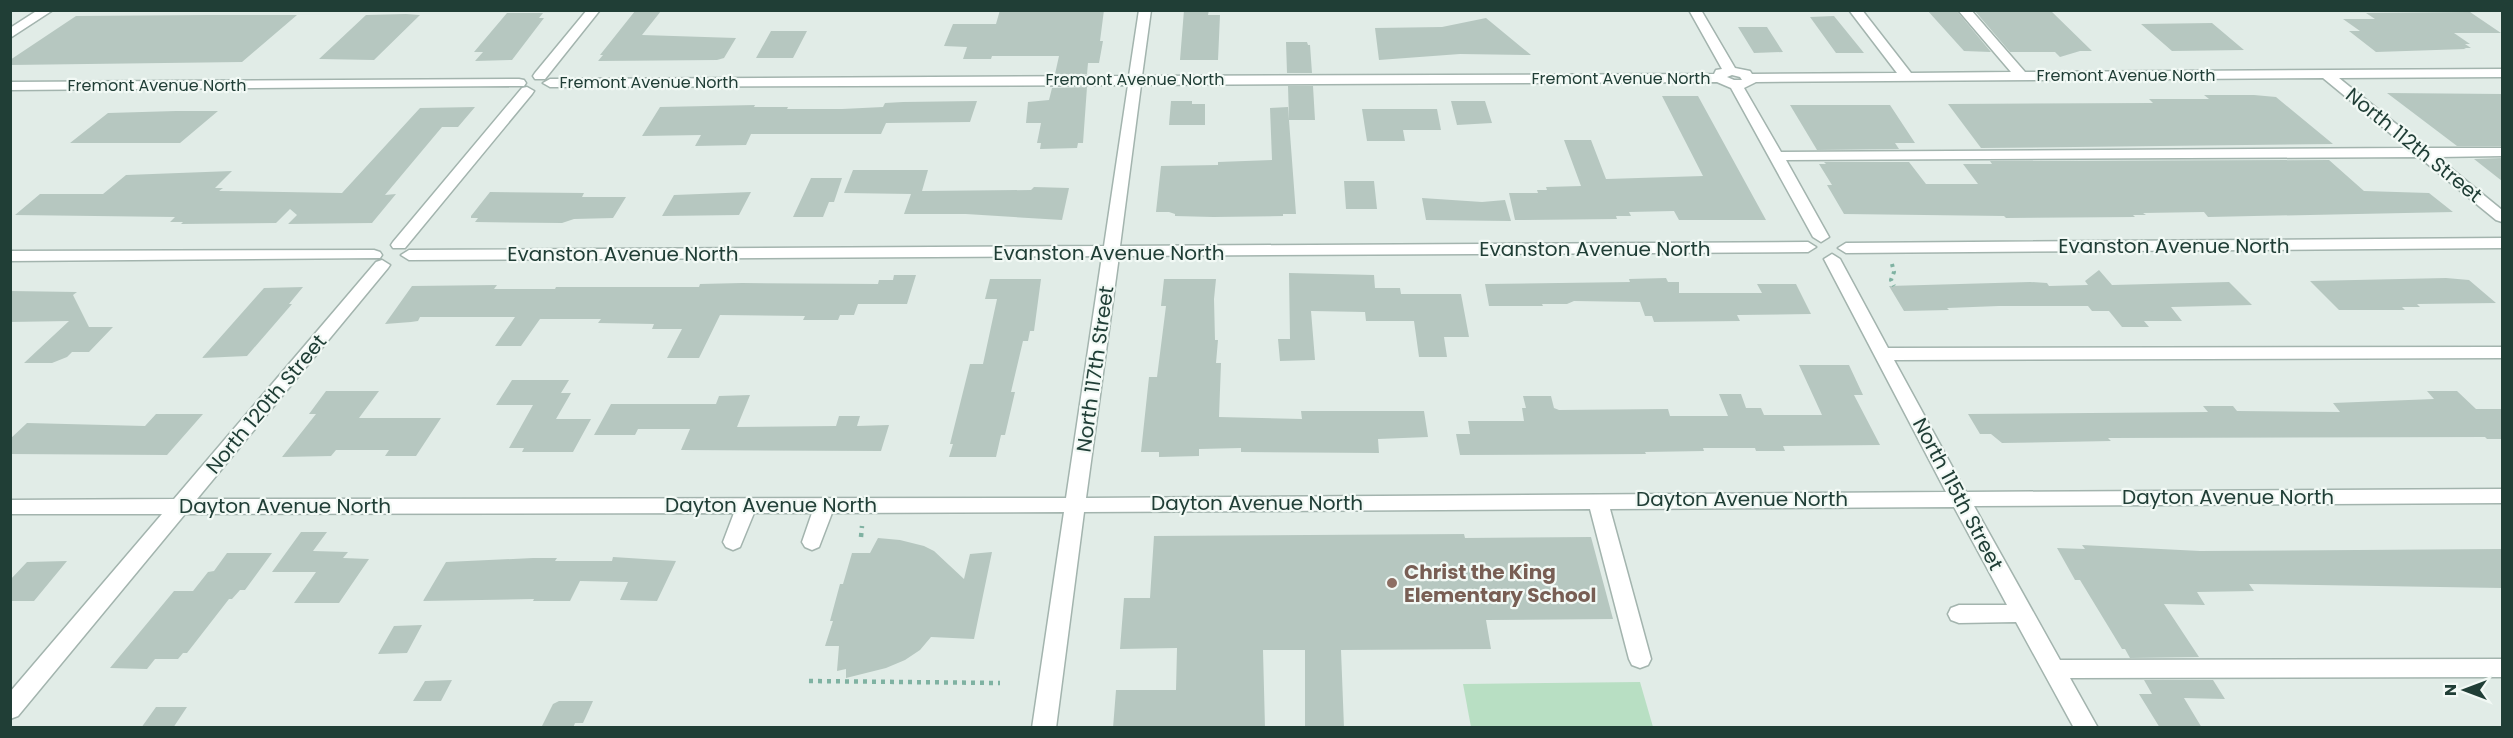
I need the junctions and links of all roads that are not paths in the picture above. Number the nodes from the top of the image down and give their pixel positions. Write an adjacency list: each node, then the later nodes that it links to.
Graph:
1 (46, 10): 7 (street)
2 (594, 10): 13 (street)
3 (1145, 10): 14 (street, North 117th Street)
4 (1695, 10): 12 (street)
5 (1855, 10): 10 (street)
6 (1964, 10): 11 (street)
7 (10, 34)
8 (2502, 73): 9 (street, Fremont Avenue North)
9 (2326, 74): 11 (street, Fremont Avenue North); 17 (street, North 112th Street)
10 (1906, 76): 11 (street, Fremont Avenue North); 12 (street, Fremont Avenue North)
11 (2021, 76)
12 (1734, 78): 14 (street, Fremont Avenue North); 19 (street)
13 (545, 79): 14 (street, Fremont Avenue North); 16 (street)
14 (1135, 79): 24 (street, North 117th Street)
15 (10, 86): 16 (street, Fremont Avenue North)
16 (523, 87): 23 (street)
17 (2426, 152): 18 (street); 19 (street); 20 (street, North 112th Street)
18 (2502, 152)
19 (1775, 156): 21 (street)
20 (2502, 217)
21 (1814, 242): 24 (street, Evanston Avenue North); 25 (street)
22 (2502, 243): 25 (street, Evanston Avenue North)
23 (404, 250): 24 (street, Evanston Avenue North); 27 (street)
24 (1113, 253): 35 (street, North 117th Street)
25 (1839, 253): 29 (street, North 115th Street)
26 (10, 256): 27 (street)
27 (378, 260): 36 (street, North 120th Street)
28 (2502, 352): 29 (street)
29 (1884, 354): 31 (street, North 115th Street)
30 (2502, 496): 31 (street, Dayton Avenue North)
31 (1959, 498): 32 (street, Dayton Avenue North); 40 (street, North 115th Street)
32 (1598, 500): 35 (street, Dayton Avenue North); 42 (street)
33 (747, 505): 34 (street, Dayton Avenue North); 36 (street, Dayton Avenue North); 38 (street)
34 (825, 505): 35 (street, Dayton Avenue North); 39 (street)
35 (1075, 505): 46 (street, North 117th Street)
36 (182, 506): 37 (street, Dayton Avenue North); 45 (street, North 120th Street)
37 (10, 507)
38 (733, 542)
39 (812, 542)
40 (2024, 613): 41 (street); 44 (street, North 115th Street)
41 (1959, 614)
42 (1640, 659)
43 (2502, 668): 44 (street)
44 (2054, 669): 47 (street, North 115th Street)
45 (10, 709)
46 (1044, 728)
47 (2086, 728)

